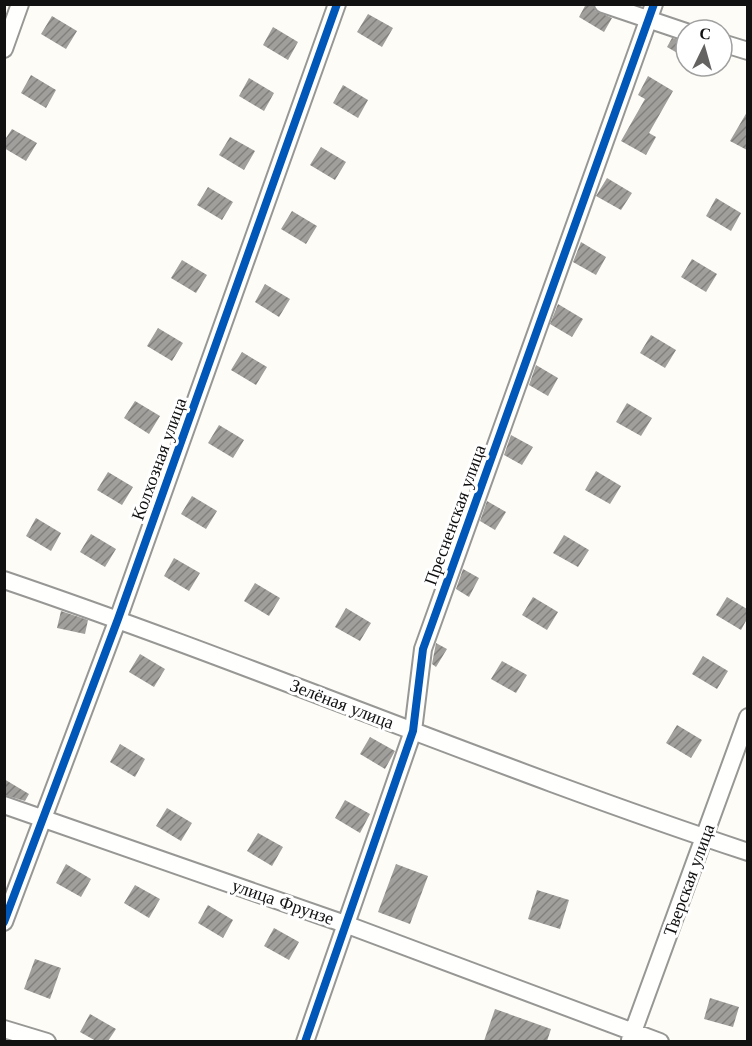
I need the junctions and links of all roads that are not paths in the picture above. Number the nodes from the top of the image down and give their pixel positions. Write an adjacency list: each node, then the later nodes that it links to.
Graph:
1 (20, 4): 7 (street)
2 (337, 4): 9 (street, Колхозная улица)
3 (603, 4): 5 (street)
4 (654, 4): 5 (street, Пресненская улица)
5 (649, 21): 6 (street); 11 (street, Пресненская улица)
6 (674, 28)
7 (4, 49)
8 (4, 580): 9 (street, Зелёная улица)
9 (118, 619): 11 (street, Зелёная улица); 13 (street, Колхозная улица)
10 (747, 717): 14 (street, Тверская улица)
11 (412, 731): 14 (street, Зелёная улица); 17 (street, Пресненская улица)
12 (4, 805): 13 (street, улица Фрунзе)
13 (44, 820): 16 (street, Колхозная улица); 17 (street, улица Фрунзе)
14 (704, 837): 15 (street, Зелёная улица); 19 (street, Тверская улица)
15 (747, 852)
16 (4, 922)
17 (345, 924): 19 (street, улица Фрунзе); 21 (street, Пресненская улица)
18 (4, 1029): 20 (street)
19 (631, 1037): 22 (street, улица Фрунзе)
20 (47, 1041)
21 (305, 1041)
22 (660, 1041)

